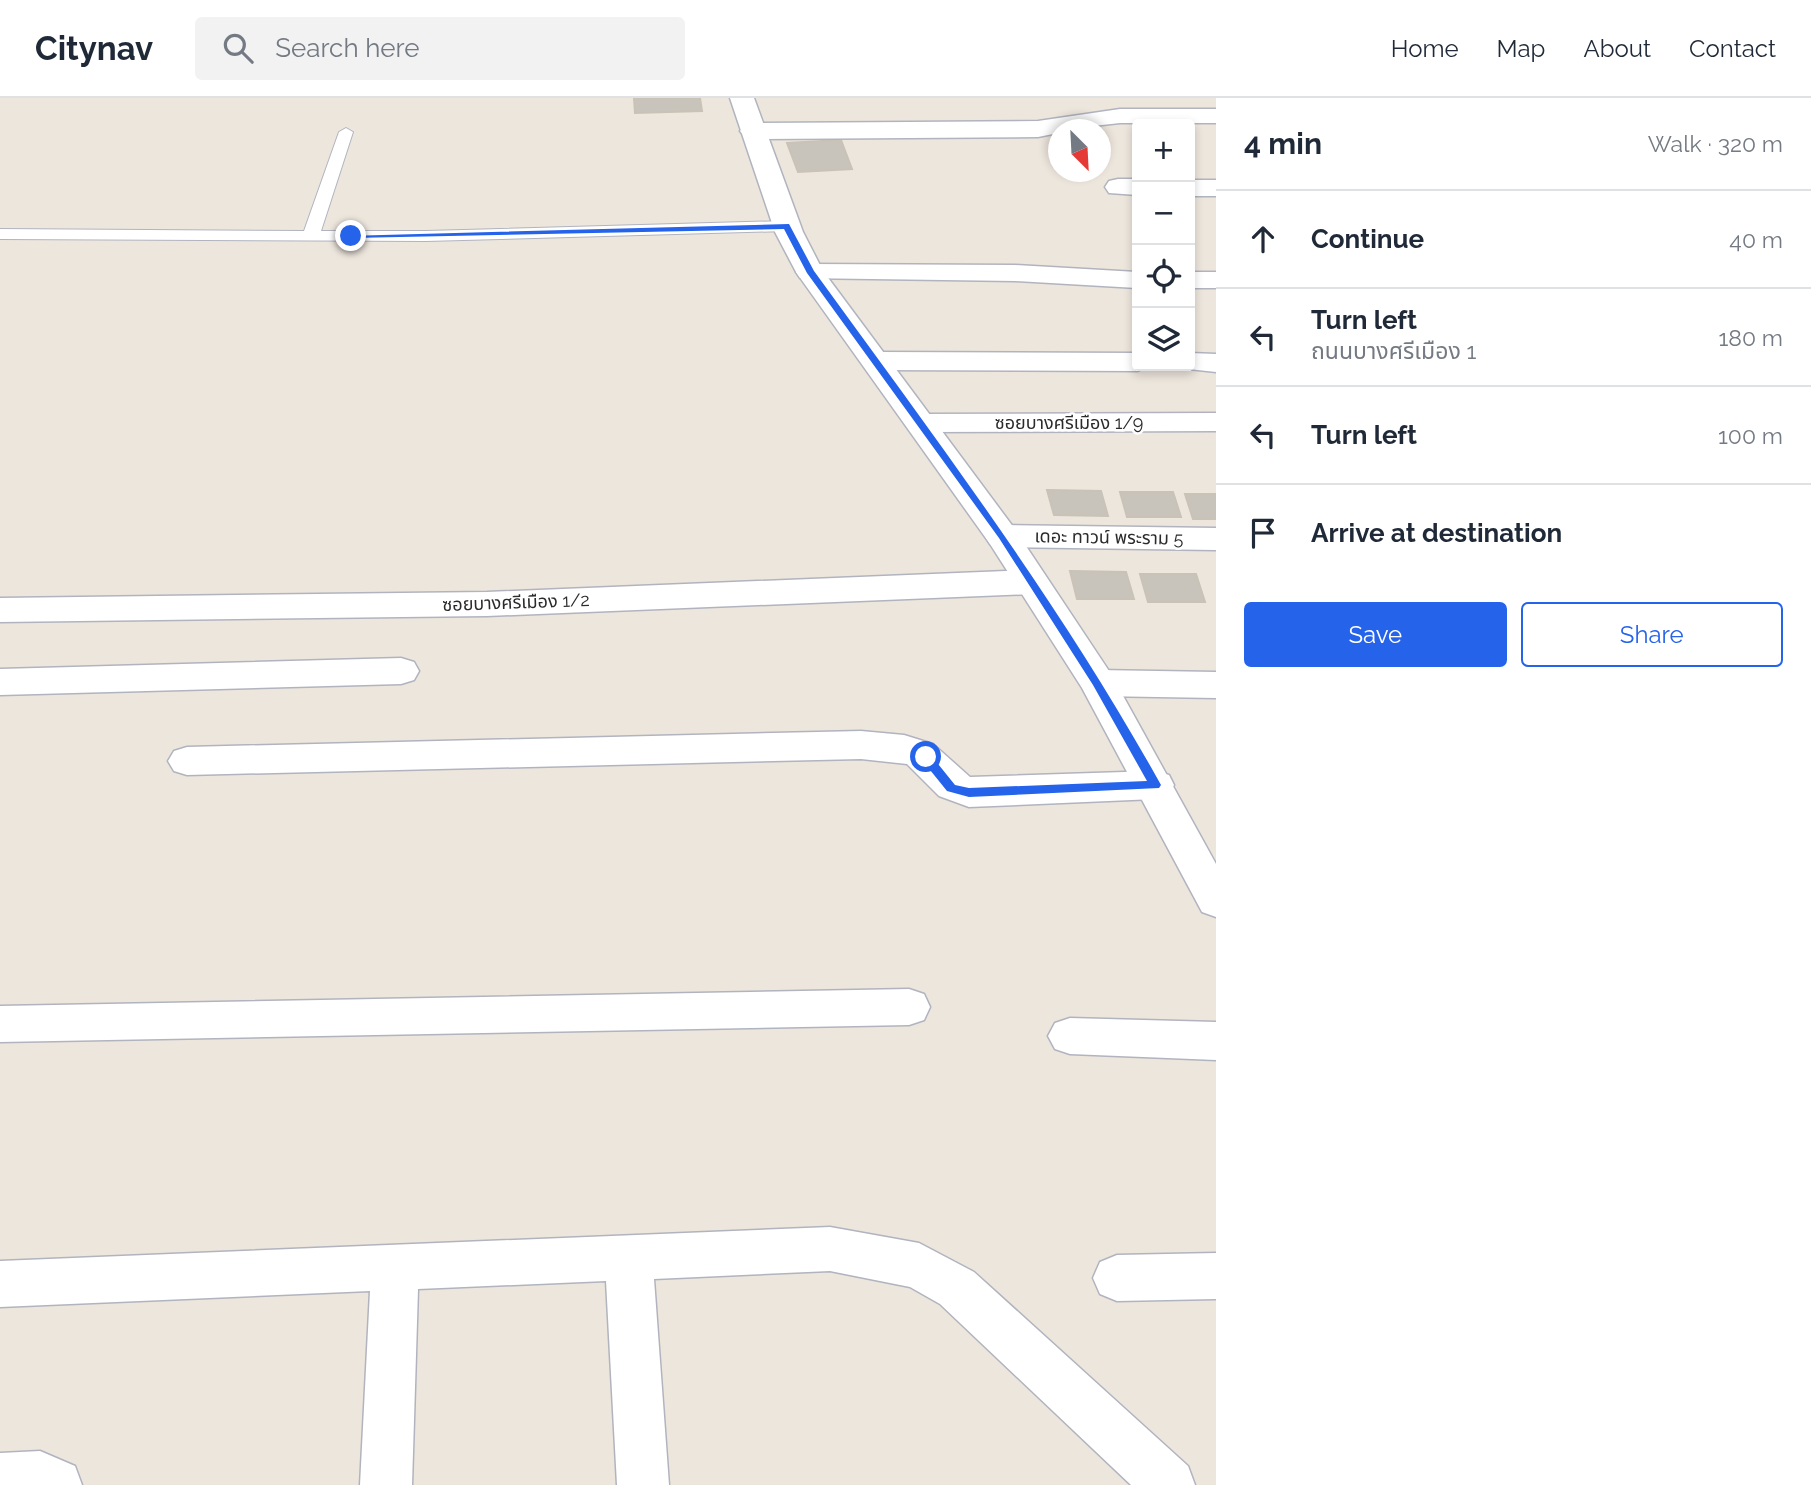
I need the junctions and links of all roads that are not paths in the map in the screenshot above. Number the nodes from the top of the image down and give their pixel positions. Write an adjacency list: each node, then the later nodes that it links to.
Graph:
1 (741, 98): 3 (street)
2 (1216, 116): 3 (street)
3 (753, 131): 7 (street)
4 (346, 132): 9 (lane)
5 (1195, 188): 6 (street)
6 (1216, 188)
7 (786, 226): 9 (lane); 10 (street)
8 (0, 234): 9 (lane)
9 (311, 235)
10 (810, 272): 11 (street); 14 (street)
11 (1132, 280)
12 (1195, 280): 13 (street)
13 (1216, 280)
14 (877, 361): 15 (street); 19 (street)
15 (1132, 362)
16 (1195, 362): 17 (street)
17 (1216, 363)
18 (1216, 422): 19 (street, ซอยบางศรีเมือง 1/9)
19 (921, 423): 20 (street)
20 (1002, 536): 21 (street, เดอะ ทาวน์ พระราม 5); 22 (street)
21 (1216, 539)
22 (1032, 582): 23 (street, ซอยบางศรีเมือง 1/2); 26 (street)
23 (0, 610)
24 (401, 671): 25 (street)
25 (0, 682)
26 (1098, 683): 27 (street); 29 (street)
27 (1216, 685)
28 (187, 761): 29 (street)
29 (1155, 785): 30 (street)
30 (1211, 884)
31 (909, 1007): 32 (street)
32 (0, 1024)
33 (1070, 1036): 34 (street)
34 (1216, 1041)
35 (629, 1257): 36 (street); 43 (street); 44 (street)
36 (395, 1267): 39 (street); 42 (street)
37 (1216, 1276): 38 (street)
38 (1117, 1278)
39 (0, 1284)
40 (0, 1479): 41 (street)
41 (56, 1485)
42 (386, 1485)
43 (643, 1485)
44 (1169, 1485)

